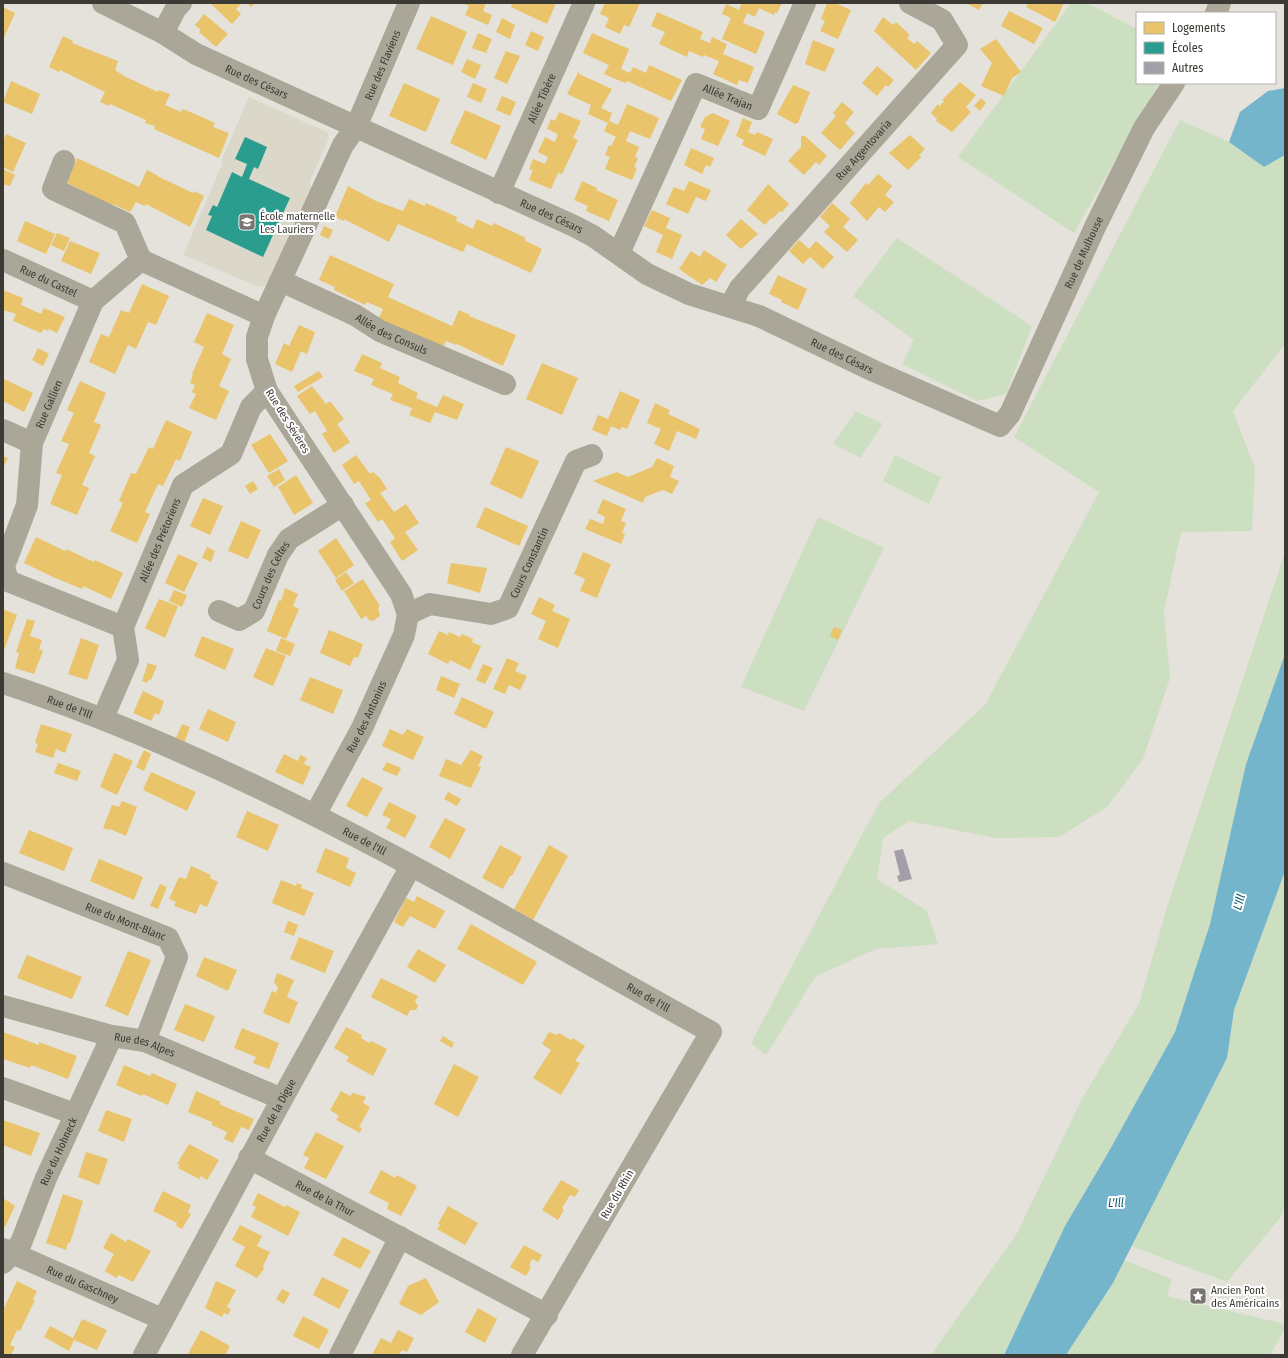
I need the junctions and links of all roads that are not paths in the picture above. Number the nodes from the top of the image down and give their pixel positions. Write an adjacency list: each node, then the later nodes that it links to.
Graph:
1 (103, 3): 7 (street, Rue des Césars)
2 (181, 3): 7 (street)
3 (409, 3): 9 (street, Rue des Flaviens)
4 (584, 3): 11 (street, Allée Tibère)
5 (805, 3): 12 (street, Allée Trajan)
6 (910, 3): 17 (street, Rue Argentovaria)
7 (163, 33): 9 (street, Rue des Césars)
8 (1173, 84): 21 (street, Rue de Mulhouse)
9 (356, 126): 11 (street, Rue des Césars); 15 (street, Rue des Sévères)
10 (64, 161): 14 (street)
11 (500, 193): 12 (street, Rue des Césars)
12 (619, 254): 17 (street, Rue des Césars)
13 (3, 260): 16 (street, Rue du Castel)
14 (142, 260): 16 (street, Rue Gallien); 18 (street)
15 (281, 281): 18 (street, Rue des Sévères); 19 (street, Allée des Consuls)
16 (93, 301): 23 (street, Rue Gallien)
17 (730, 306): 21 (street, Rue des Césars)
18 (264, 316): 20 (street, Rue des Sévères)
19 (505, 384)
20 (267, 391): 25 (street, Rue des Sévères); 28 (street, Allée des Prétoriens)
21 (1000, 426)
22 (3, 430): 23 (street)
23 (32, 443): 28 (street, Rue Gallien)
24 (592, 455): 27 (street, Cours Constantin)
25 (342, 505): 26 (street, Cours des Celtes); 27 (street, Rue des Sévères)
26 (219, 611)
27 (408, 614): 31 (street, Rue des Antonins)
28 (123, 627): 30 (street)
29 (3, 683): 30 (street, Rue de l'Ill)
30 (103, 718): 31 (street, Rue de l'Ill)
31 (315, 815): 32 (street, Rue de l'Ill)
32 (411, 866): 35 (street, Rue de l'Ill); 39 (street, Rue de la Digue)
33 (3, 872): 37 (street, Rue du Mont-Blanc)
34 (3, 1006): 36 (street, Rue des Alpes)
35 (711, 1032): 44 (street, Rue du Rhin)
36 (112, 1036): 37 (street, Rue des Alpes); 40 (street, Rue du Hohneck)
37 (145, 1041): 39 (street, Rue des Alpes)
38 (3, 1088): 40 (street)
39 (282, 1099): 41 (street, Rue de la Digue)
40 (75, 1114): 43 (street, Rue du Hohneck)
41 (249, 1158): 42 (street, Rue de la Thur); 45 (street, Rue de la Digue)
42 (400, 1237): 44 (street, Rue de la Thur); 47 (street)
43 (6, 1256): 45 (street, Rue du Gaschney)
44 (547, 1315): 48 (street, Rue du Rhin)
45 (162, 1319): 46 (street, Rue de la Digue)
46 (144, 1355)
47 (340, 1355)
48 (522, 1355)

